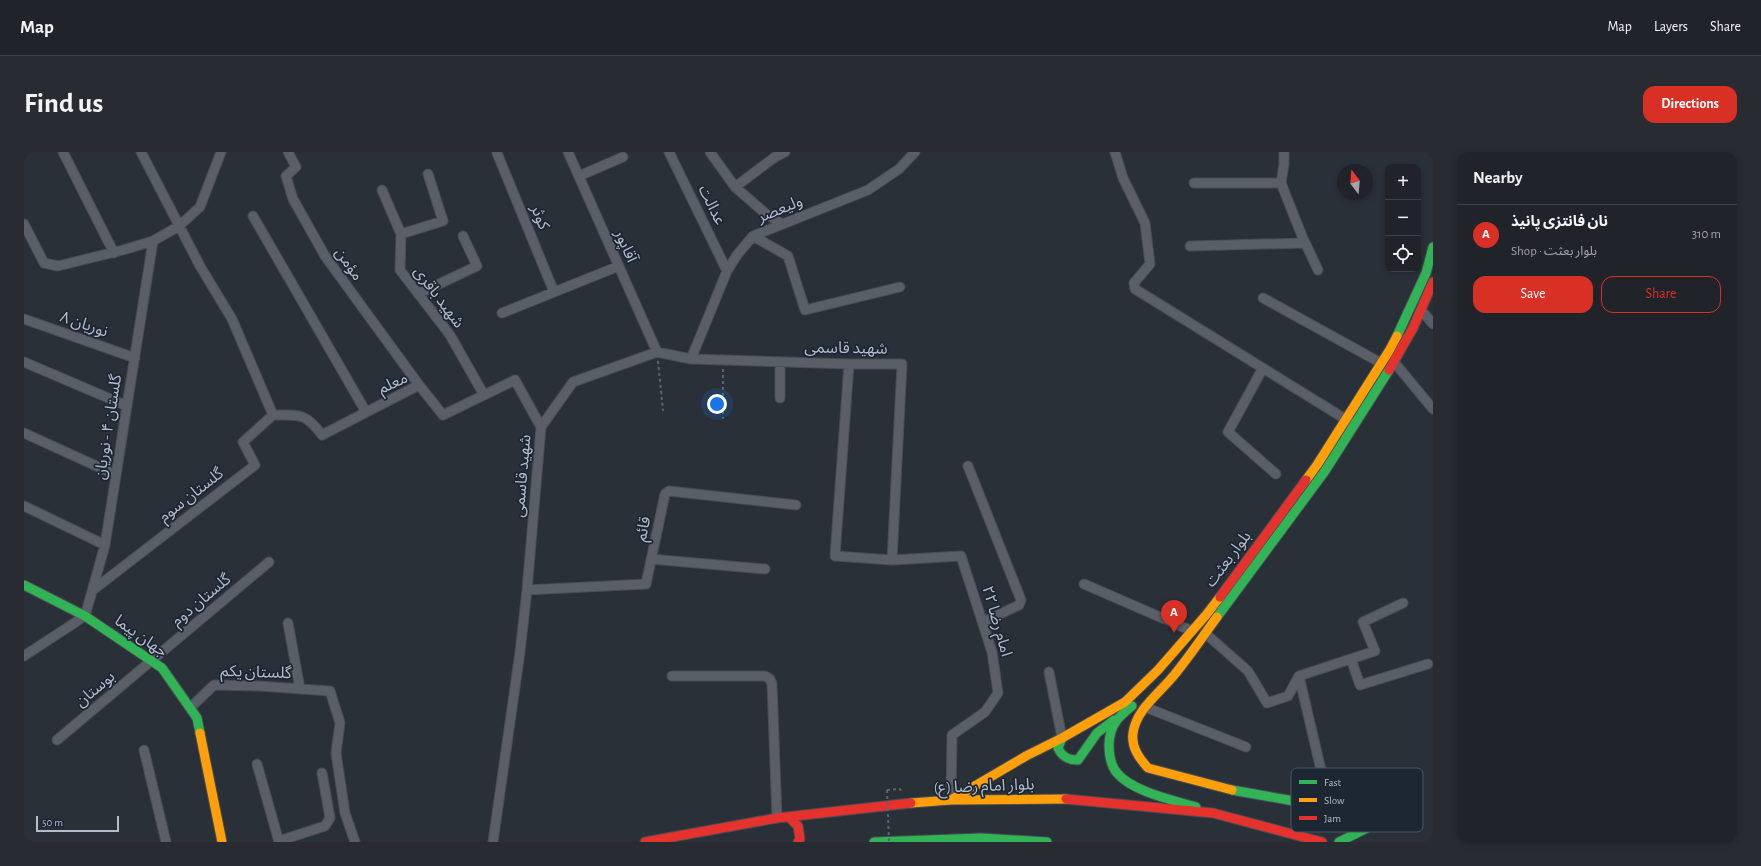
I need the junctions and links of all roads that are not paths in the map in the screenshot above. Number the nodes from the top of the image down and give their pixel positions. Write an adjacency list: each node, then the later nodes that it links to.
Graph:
1 (64, 152): 31 (street)
2 (141, 152): 23 (street)
3 (221, 152): 23 (street)
4 (288, 152): 53 (street, مؤمن)
5 (568, 152): 15 (street, آقاپور)
6 (669, 152): 34 (street, عدالت)
7 (710, 152): 18 (street)
8 (785, 152): 18 (street)
9 (915, 152): 22 (street, ولیعصر)
10 (1114, 152): 52 (street)
11 (1284, 152): 17 (street)
12 (497, 153): 37 (street, کوثر)
13 (623, 157): 15 (street)
14 (428, 174): 24 (street)
15 (579, 176): 32 (street, آقاپور)
16 (1194, 183): 17 (street)
17 (1281, 183): 28 (street)
18 (735, 188): 22 (street)
19 (382, 190): 24 (street, شهید باقری)
20 (253, 216): 58 (street)
21 (24, 224): 31 (street)
22 (782, 224): 26 (street, ولیعصر)
23 (179, 226): 27 (street); 59 (street)
24 (401, 234): 38 (street, شهید باقری)
25 (463, 236): 38 (street)
26 (753, 236): 34 (street, ولیعصر); 36 (street)
27 (153, 241): 31 (street); 45 (street, گلستان ۴ - نوریان)
28 (1305, 243): 29 (street); 33 (street)
29 (1190, 246)
30 (1433, 247): 51 (main road, بلوار بعثت)
31 (114, 253)
32 (619, 266): 37 (street); 44 (street, آقاپور)
33 (1318, 270)
34 (727, 271): 46 (street, ولیعصر)
35 (1433, 282): 40 (main road, بلوار بعثت)
36 (900, 287)
37 (554, 292): 41 (street)
38 (418, 294): 54 (street, شهید باقری)
39 (1263, 298): 51 (street)
40 (1421, 310): 43 (street); 49 (main road, بلوار بعثت)
41 (502, 313)
42 (24, 319): 45 (street, نوریان ۸)
43 (1433, 324)
44 (657, 352): 46 (street, شهید قاسمی); 62 (street, شهید قاسمی)
45 (135, 358): 56 (street, گلستان ۴ - نوریان)
46 (691, 358): 48 (street, شهید قاسمی)
47 (24, 362): 56 (street)
48 (780, 362): 50 (street, شهید قاسمی); 55 (street)
49 (1394, 362): 57 (street); 61 (main road, بلوار بعثت)
50 (849, 364): 71 (street, شهید قاسمی); 71 (street, امام رضا ۲۲)
51 (1381, 364): 60 (main road, بلوار بعثت)
52 (1263, 368): 60 (street); 65 (street)
53 (419, 385): 54 (street, معلم); 58 (street, معلم)
54 (484, 395): 62 (street, معلم)
55 (780, 398)
56 (127, 406): 66 (street, گلستان ۴ - نوریان)
57 (1433, 409)
58 (366, 412): 59 (street, معلم)
59 (273, 415): 76 (street, گلستان سوم)
60 (1346, 419): 61 (street); 82 (main road, بلوار بعثت)
61 (1355, 425): 83 (main road, بلوار بعثت)
62 (541, 427): 77 (street, شهید قاسمی)
63 (24, 433): 66 (street)
64 (968, 466): 80 (street)
65 (1276, 474)
66 (116, 475): 69 (street, گلستان ۴ - نوریان)
67 (796, 505): 70 (street, قائم)
68 (24, 506): 69 (street)
69 (105, 545): 76 (street, گلستان ۴ - نوریان)
70 (652, 559): 73 (street); 77 (street, قائم)
71 (892, 560): 80 (street, امام رضا ۲۲)
72 (269, 562): 86 (street, گلستان دوم)
73 (765, 569)
74 (1084, 584): 82 (street)
75 (24, 585): 79 (main road, جهان پیما)
76 (93, 590): 79 (street, گلستان ۴ - نوریان)
77 (527, 590): 113 (street, شهید قاسمی)
78 (1402, 603): 85 (street)
79 (85, 616): 84 (street); 86 (main road, جهان پیما)
80 (984, 622): 103 (street, امام رضا ۲۲)
81 (288, 623): 92 (street)
82 (1192, 631): 96 (main road, بلوار بعثت)
83 (1205, 633): 89 (main road, بلوار بعثت); 91 (street)
84 (24, 656)
85 (1351, 659): 87 (street); 91 (street)
86 (152, 661): 93 (main road, جهان پیما); 97 (street, بوستان)
87 (1428, 664)
88 (1048, 672): 96 (street)
89 (1175, 674): 94 (main road, بلوار بعثت); 95 (main road)
90 (672, 676): 107 (street)
91 (1300, 676): 101 (street)
92 (300, 689): 93 (street, گلستان یکم); 112 (street, گلستان یکم)
93 (190, 708): 110 (main road, جهان پیما)
94 (1143, 710): 98 (street); 104 (main road, بلوار بعثت)
95 (1114, 720): 96 (main road); 105 (main road)
96 (1062, 738): 103 (main road, بلوار بعثت)
97 (57, 740)
98 (1246, 747)
99 (144, 750): 109 (street)
100 (256, 764): 111 (street)
101 (1321, 768)
102 (322, 773): 111 (street)
103 (951, 800): 105 (main road, بلوار امام رضا (ع)); 106 (main road, بلوار امام رضا (ع))
104 (1291, 800)
105 (1213, 813): 118 (main road, بلوار امام رضا (ع))
106 (789, 817): 107 (main road, بلوار امام رضا (ع)); 115 (main road)
107 (777, 818): 114 (main road, بلوار امام رضا (ع))
108 (1358, 832): 119 (main road, بلوار بعثت)
109 (166, 842)
110 (222, 842)
111 (279, 842)
112 (355, 842)
113 (493, 842)
114 (645, 842)
115 (798, 842)
116 (874, 842): 117 (main road)
117 (1048, 842)
118 (1322, 842)
119 (1339, 842)

